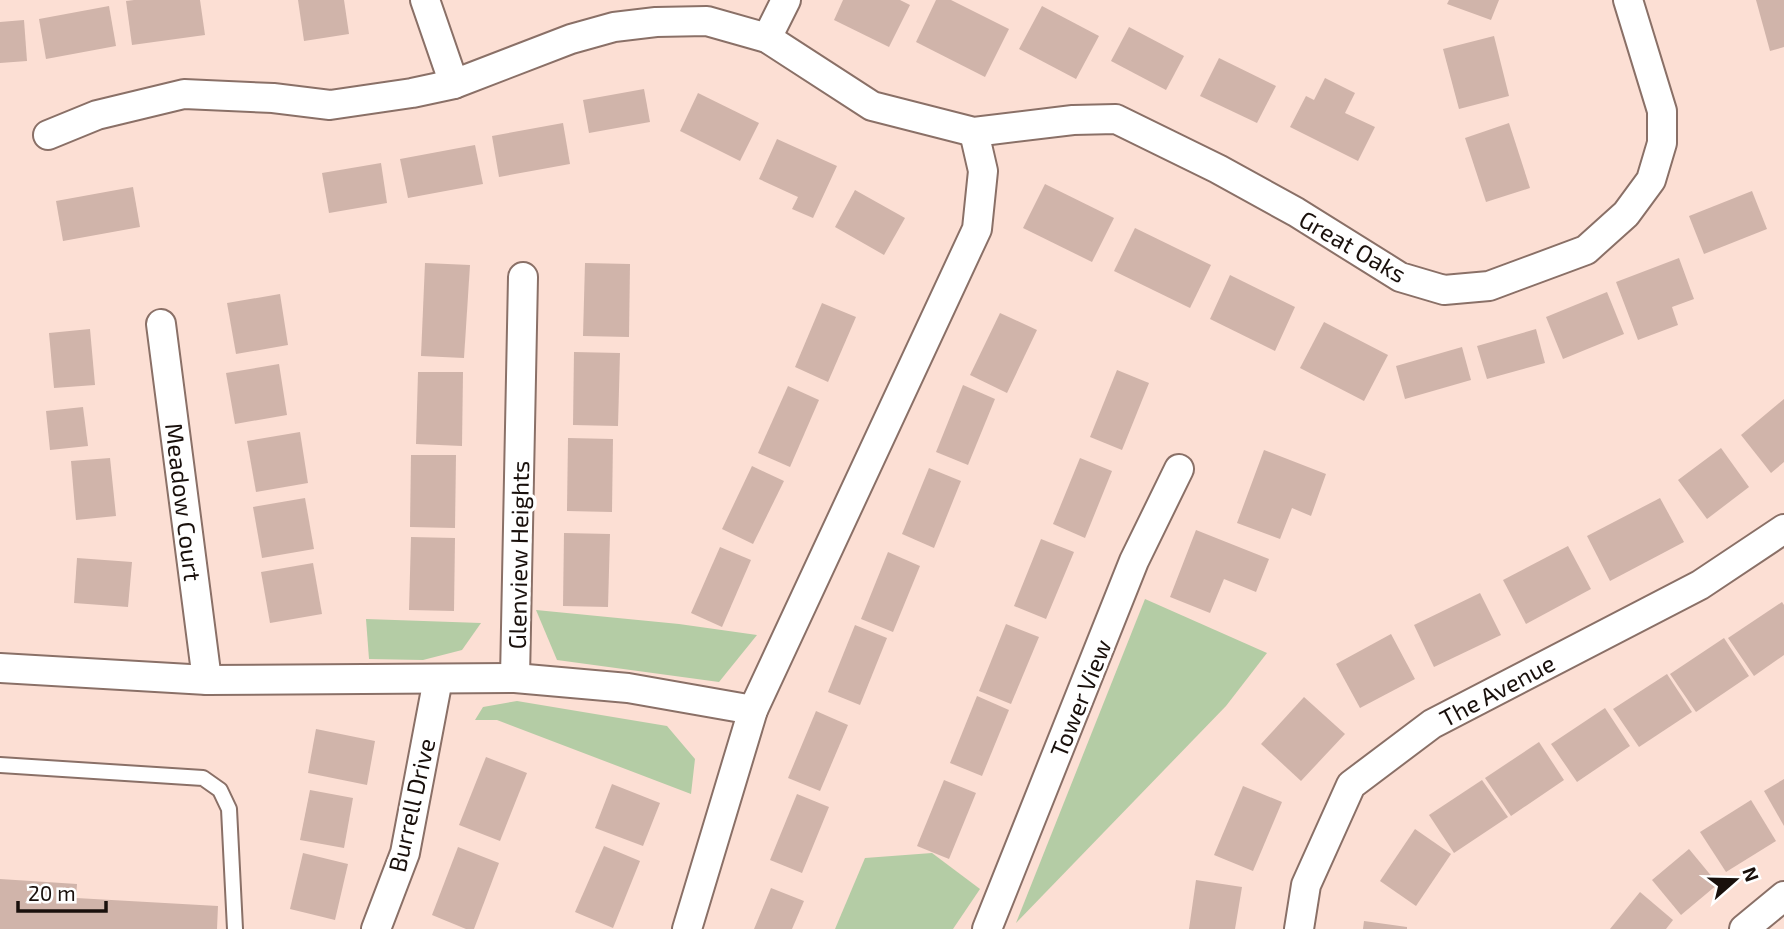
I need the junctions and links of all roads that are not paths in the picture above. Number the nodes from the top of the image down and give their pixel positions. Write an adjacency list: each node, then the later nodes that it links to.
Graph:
1 (425, 0): 5 (street)
2 (786, 0): 4 (street)
3 (1628, 0): 6 (street, Great Oaks)
4 (767, 38): 5 (street); 6 (street)
5 (454, 84): 7 (street)
6 (974, 132): 16 (street)
7 (48, 135)
8 (523, 276): 13 (street, Glenview Heights)
9 (161, 324): 15 (street, Meadow Court)
10 (1180, 470): 22 (street, Tower View)
11 (1784, 529): 23 (street, The Avenue)
12 (0, 668): 15 (street)
13 (515, 678): 14 (street); 16 (street, Glenview Heights)
14 (438, 679): 15 (street); 20 (street, Burrell Drive)
15 (207, 680)
16 (753, 710): 21 (street)
17 (0, 765): 19 (lane)
18 (1784, 896): 24 (street)
19 (235, 929)
20 (376, 929)
21 (687, 929)
22 (987, 929)
23 (1298, 929)
24 (1744, 929)

